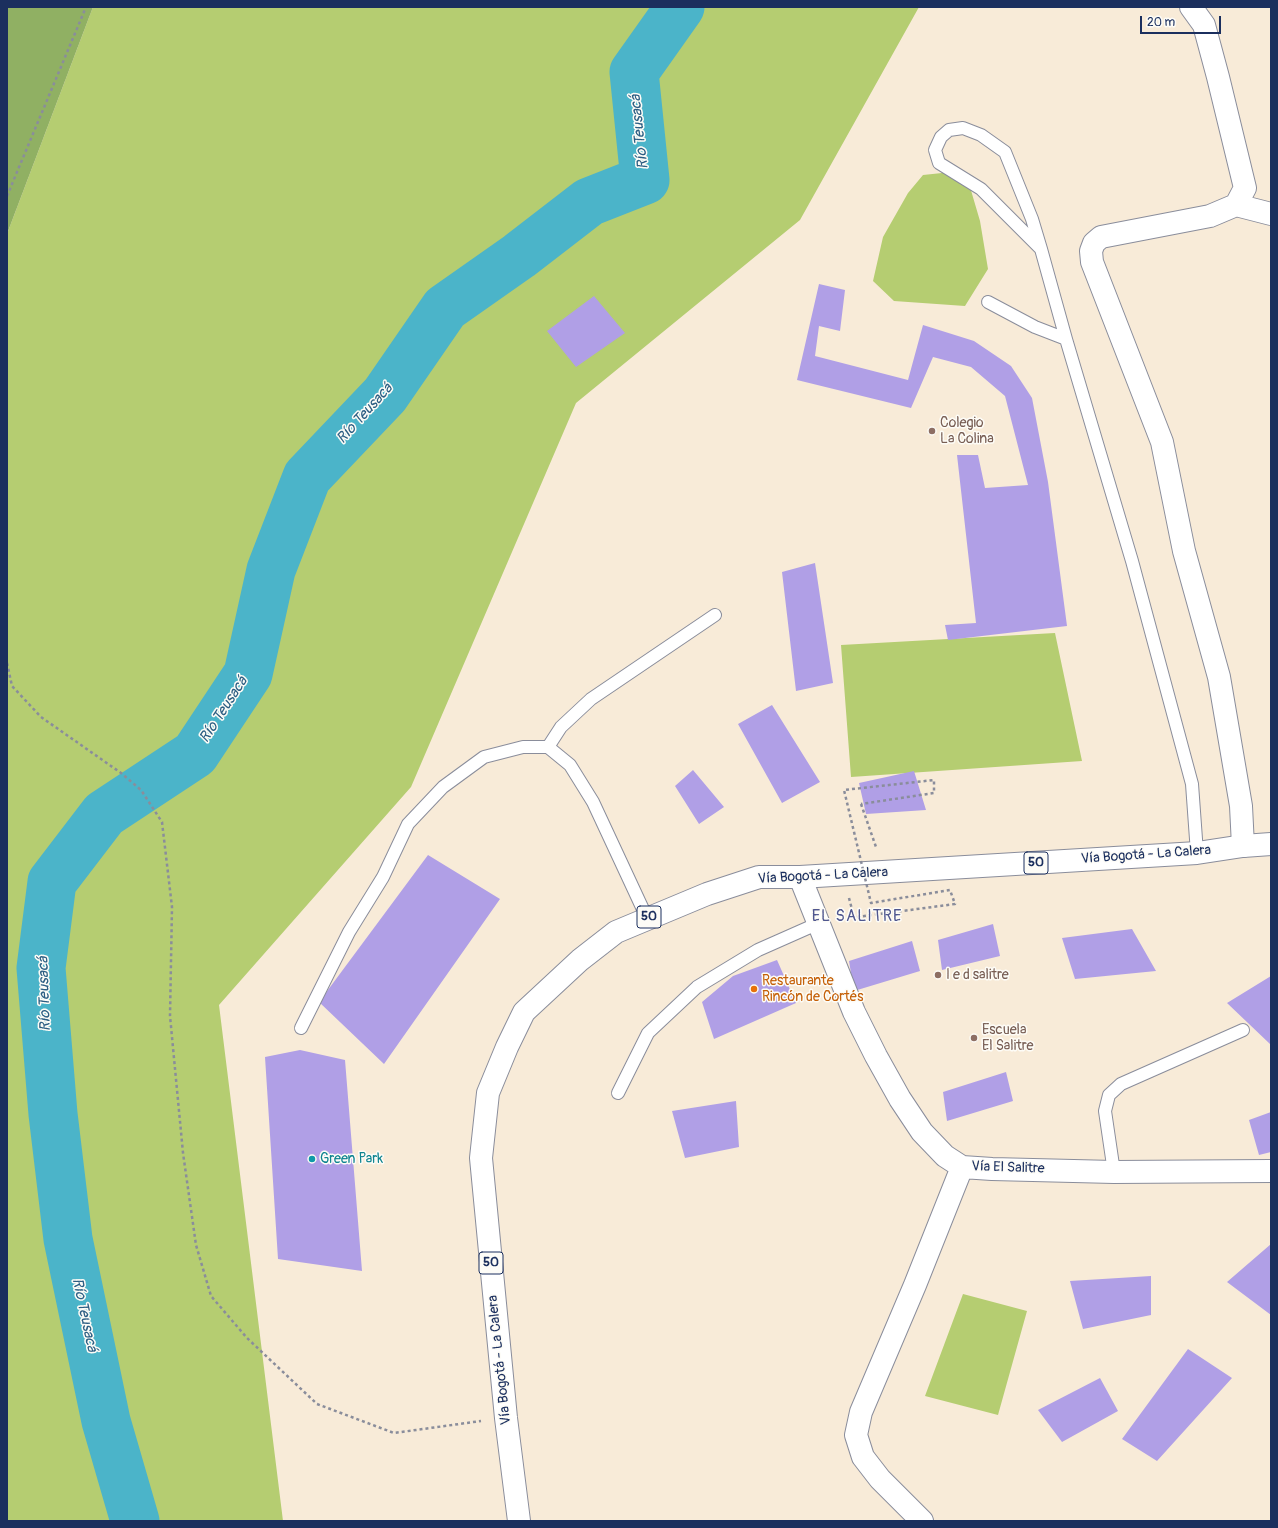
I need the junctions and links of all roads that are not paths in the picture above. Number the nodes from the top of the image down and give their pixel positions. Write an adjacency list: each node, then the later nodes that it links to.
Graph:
1 (1191, 7): 2 (street)
2 (1236, 205): 3 (street); 10 (street)
3 (1271, 214)
4 (1041, 249): 4 (lane); 6 (lane)
5 (988, 302): 6 (lane)
6 (1066, 339): 11 (lane)
7 (715, 616): 8 (lane)
8 (548, 747): 13 (lane); 15 (lane)
9 (1271, 844): 10 (street, Vía Bogotá - La Calera / 50)
10 (1242, 846): 11 (street, Vía Bogotá - La Calera / 50)
11 (1197, 853): 12 (street, Vía Bogotá - La Calera / 50)
12 (800, 877): 13 (street, Vía Bogotá - La Calera / 50); 14 (street, Vía El Salitre)
13 (646, 918): 21 (street, Vía Bogotá - La Calera / 50)
14 (819, 923): 17 (lane); 18 (street, Vía El Salitre)
15 (301, 1028)
16 (1243, 1030): 20 (lane)
17 (618, 1093)
18 (962, 1167): 20 (street, Vía El Salitre); 22 (street)
19 (1271, 1171): 20 (street, Vía El Salitre)
20 (1114, 1172)
21 (519, 1521)
22 (922, 1521)

